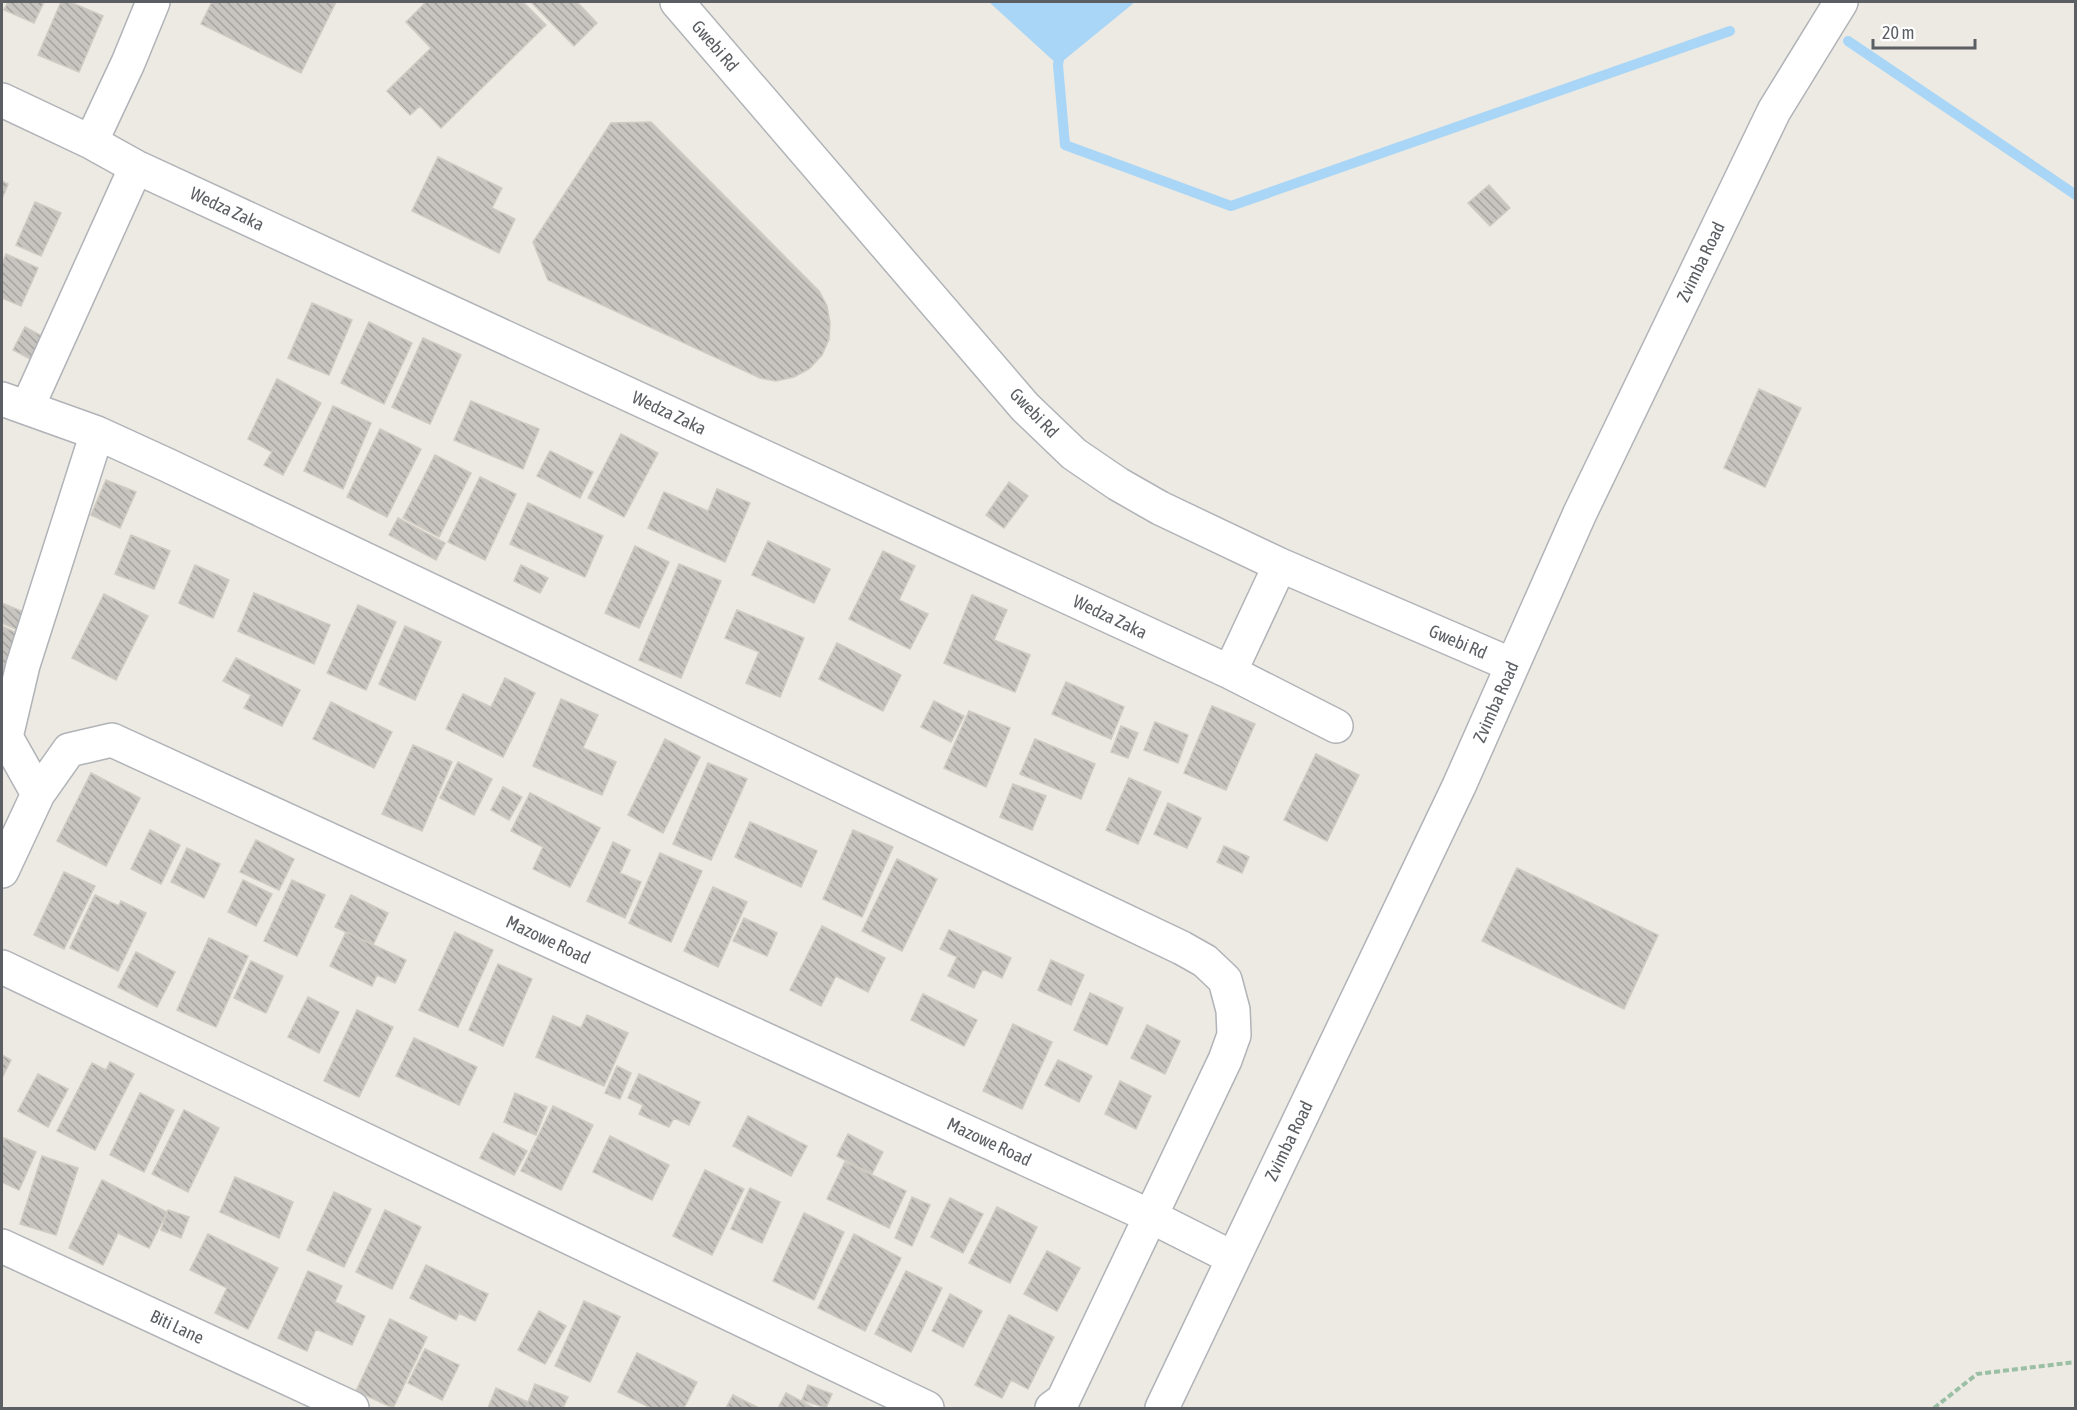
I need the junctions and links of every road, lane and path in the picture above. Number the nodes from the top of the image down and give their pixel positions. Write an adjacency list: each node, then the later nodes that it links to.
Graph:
1 (153, 2): 5 (street)
2 (677, 2): 9 (street, Gwebi Rd)
3 (1841, 2): 10 (street, Zvimba Road)
4 (2, 100): 5 (street, Wedza Zaka)
5 (91, 142): 6 (street, Wedza Zaka)
6 (136, 167): 7 (street); 11 (street, Wedza Zaka)
7 (14, 404): 8 (street)
8 (97, 433): 13 (street); 16 (street)
9 (1280, 565): 10 (street, Gwebi Rd); 11 (street)
10 (1512, 665): 18 (street, Zvimba Road)
11 (1230, 672): 12 (street, Wedza Zaka)
12 (1336, 726)
13 (38, 794): 14 (street, Mazowe Road); 16 (street, Mazowe Road)
14 (2, 871)
15 (2, 967): 21 (street)
16 (1150, 1216): 18 (street, Mazowe Road); 22 (street)
17 (2, 1246): 20 (street, Biti Lane)
18 (1233, 1258): 23 (street, Zvimba Road)
19 (2076, 1362): 24 (path)
20 (352, 1408)
21 (927, 1408)
22 (1052, 1408)
23 (1162, 1408)
24 (1934, 1408)

